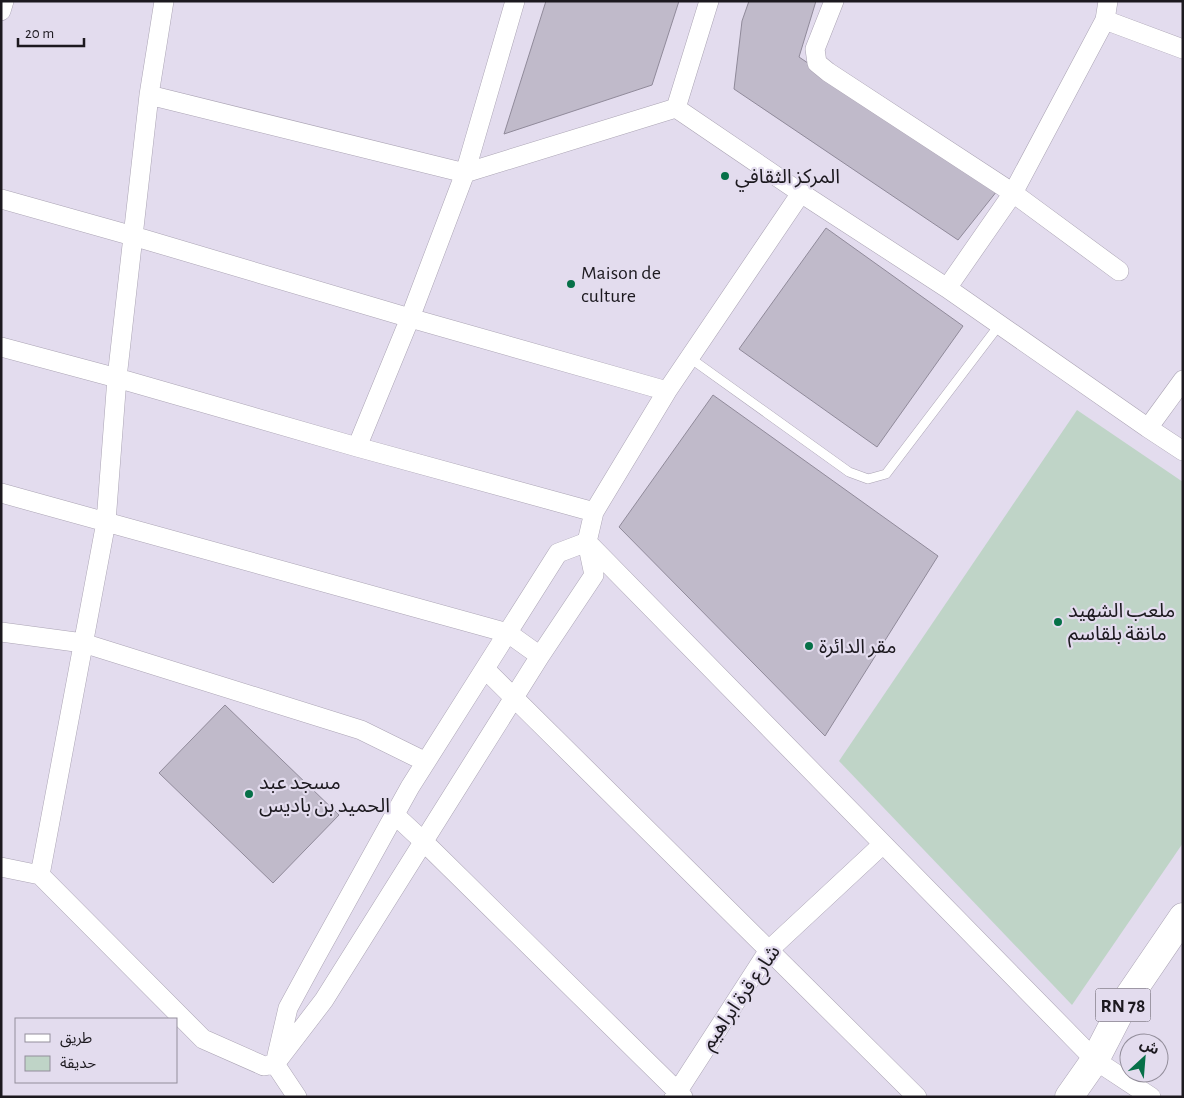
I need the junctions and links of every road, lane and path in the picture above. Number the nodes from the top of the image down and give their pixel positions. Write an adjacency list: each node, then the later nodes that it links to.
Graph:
1 (4, 1): 7 (street)
2 (164, 1): 9 (street)
3 (515, 1): 11 (street)
4 (709, 1): 10 (street)
5 (834, 1): 13 (street)
6 (1106, 10): 8 (street); 13 (street)
7 (1, 11)
8 (1183, 49)
9 (149, 95): 11 (street); 15 (street)
10 (676, 108): 11 (street); 12 (street)
11 (465, 173): 18 (street)
12 (801, 193): 17 (street); 21 (street)
13 (1013, 193): 16 (street); 17 (street)
14 (1, 199): 15 (street)
15 (133, 236): 18 (street); 22 (street)
16 (1119, 271)
17 (947, 288): 19 (street)
18 (410, 318): 24 (street); 26 (street)
19 (1000, 324): 21 (lane); 25 (street)
20 (1, 348): 22 (street)
21 (690, 358): 24 (street)
22 (117, 378): 26 (street); 30 (street)
23 (1183, 380): 25 (street)
24 (667, 392): 29 (street)
25 (1148, 428): 27 (street)
26 (357, 447): 29 (street)
27 (1183, 451)
28 (1, 492): 30 (street)
29 (594, 512): 31 (street)
30 (106, 522): 33 (street); 34 (street)
31 (587, 542): 33 (street); 35 (street); 41 (street)
32 (1, 632): 34 (street)
33 (508, 633): 35 (street); 36 (street)
34 (83, 643): 38 (street); 43 (street)
35 (540, 656): 37 (street)
36 (484, 669): 37 (street); 38 (street)
37 (514, 698): 40 (street); 45 (street)
38 (426, 762): 39 (street)
39 (395, 815): 40 (street); 47 (street)
40 (424, 841): 47 (street); 48 (street)
41 (883, 844): 45 (street, شارع قرة ابراهيم); 46 (street)
42 (1, 867): 43 (street)
43 (40, 875): 47 (street)
44 (1183, 917): 46 (main road, RN 78)
45 (769, 950): 48 (street, شارع قرة ابراهيم); 50 (street)
46 (1095, 1060): 51 (main road, RN 78); 52 (street)
47 (275, 1064): 49 (street)
48 (678, 1095)
49 (296, 1097)
50 (917, 1097)
51 (1069, 1097)
52 (1151, 1097)

